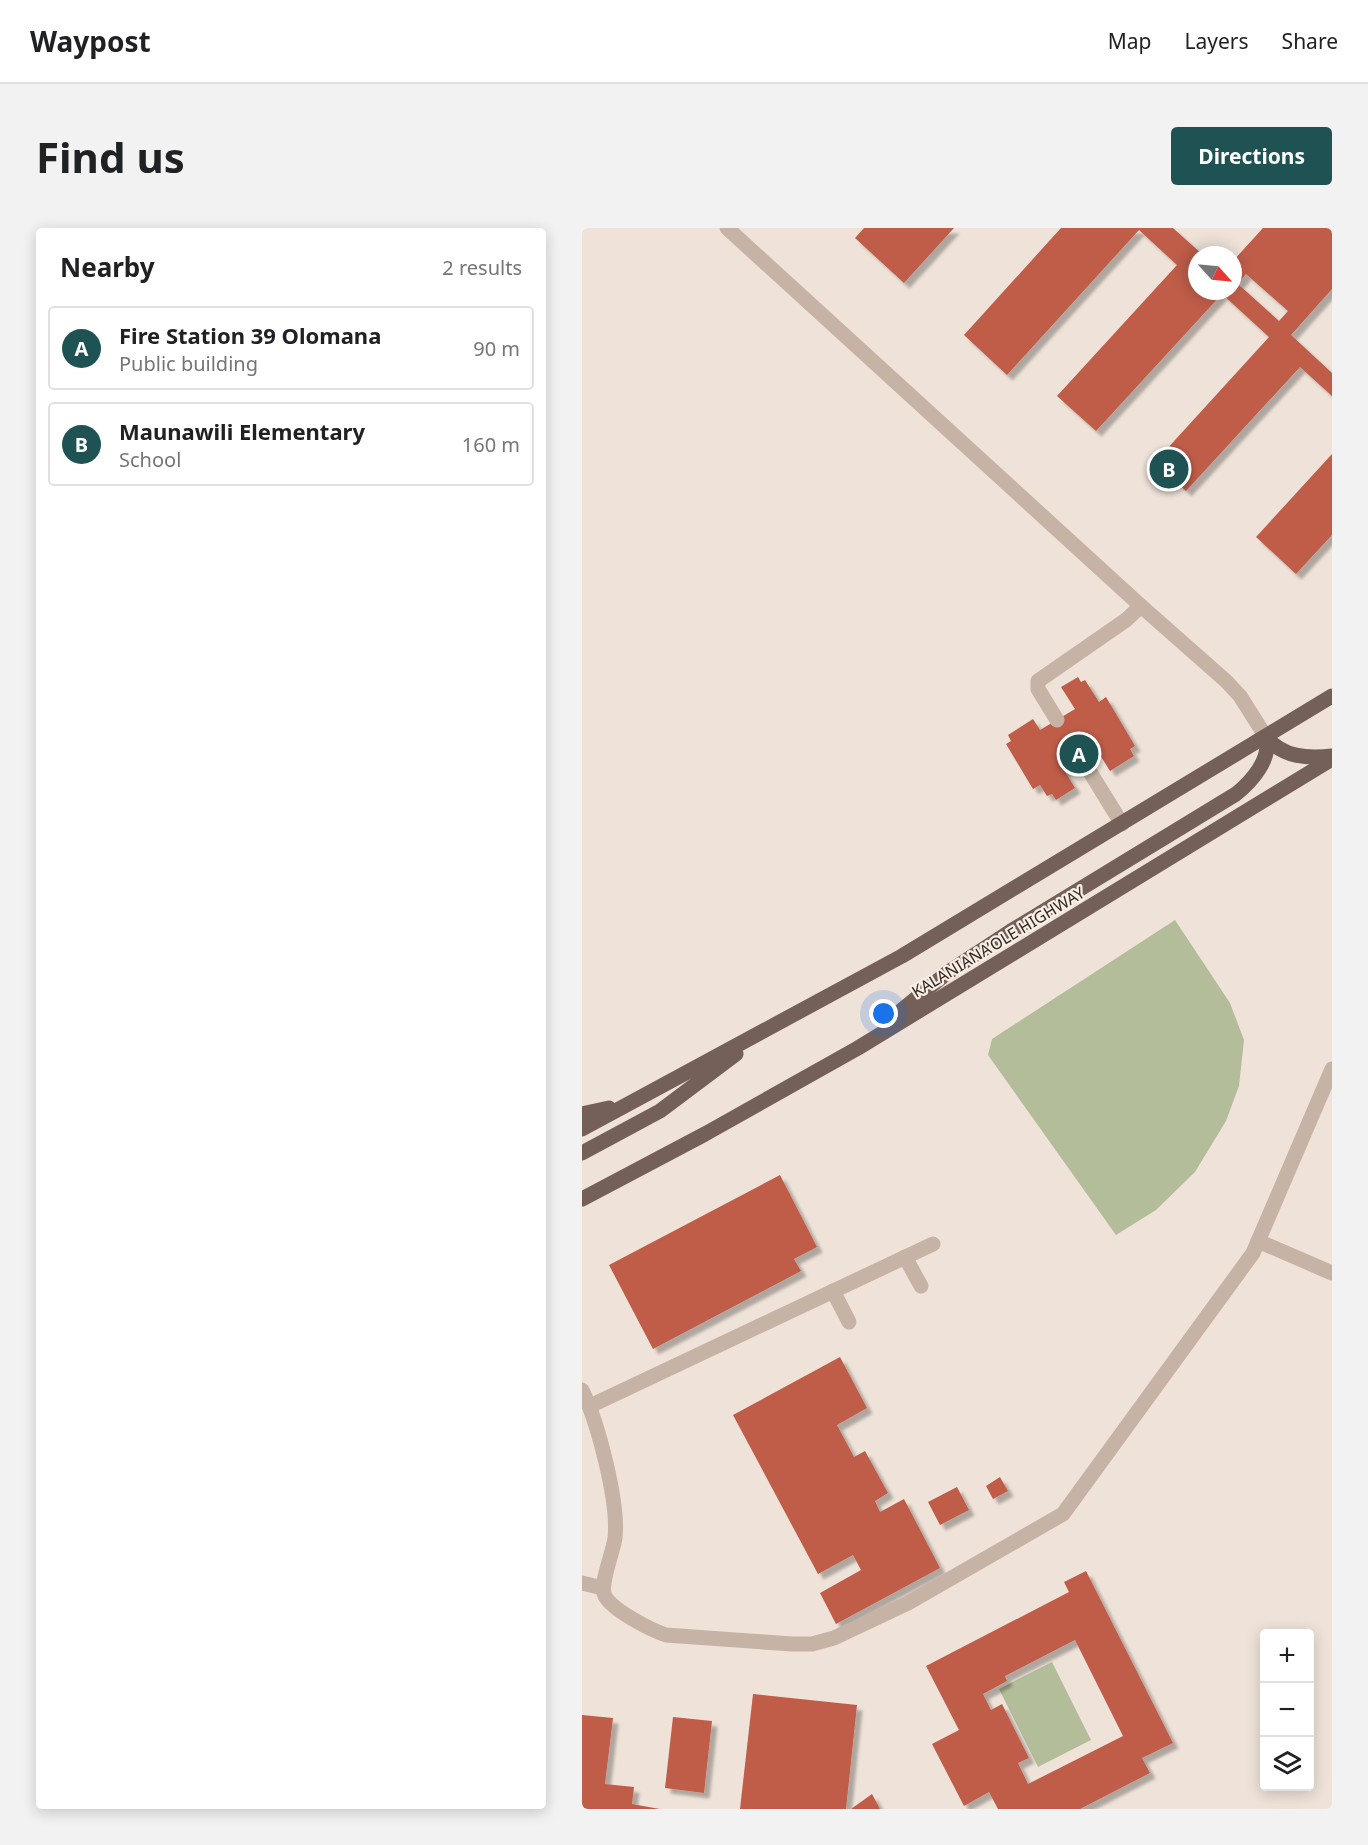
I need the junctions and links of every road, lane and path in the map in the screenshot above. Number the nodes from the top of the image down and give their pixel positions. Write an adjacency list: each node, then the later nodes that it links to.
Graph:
1 (727, 228): 2 (lane)
2 (1141, 606): 4 (lane); 5 (lane)
3 (1332, 696): 5 (main road)
4 (1057, 720)
5 (1266, 737): 6 (main road); 8 (main road); 10 (main road)
6 (1332, 758): 10 (main road, KALANIANA’OLE HIGHWAY)
7 (1082, 759): 8 (lane)
8 (1122, 824): 9 (main road)
9 (777, 1024): 12 (main road); 15 (main road)
10 (858, 1048): 16 (main road, KALANIANA’OLE HIGHWAY)
11 (1332, 1069): 17 (lane)
12 (630, 1103): 13 (main road); 14 (main road)
13 (582, 1114)
14 (582, 1129)
15 (582, 1153)
16 (582, 1198)
17 (1258, 1241): 20 (lane); 27 (lane)
18 (933, 1244): 19 (lane)
19 (905, 1257): 21 (lane); 22 (lane)
20 (1332, 1273)
21 (921, 1286)
22 (833, 1291): 23 (lane); 25 (lane)
23 (849, 1322)
24 (582, 1390): 25 (lane)
25 (590, 1406): 27 (lane)
26 (582, 1583): 27 (lane)
27 (603, 1588)

